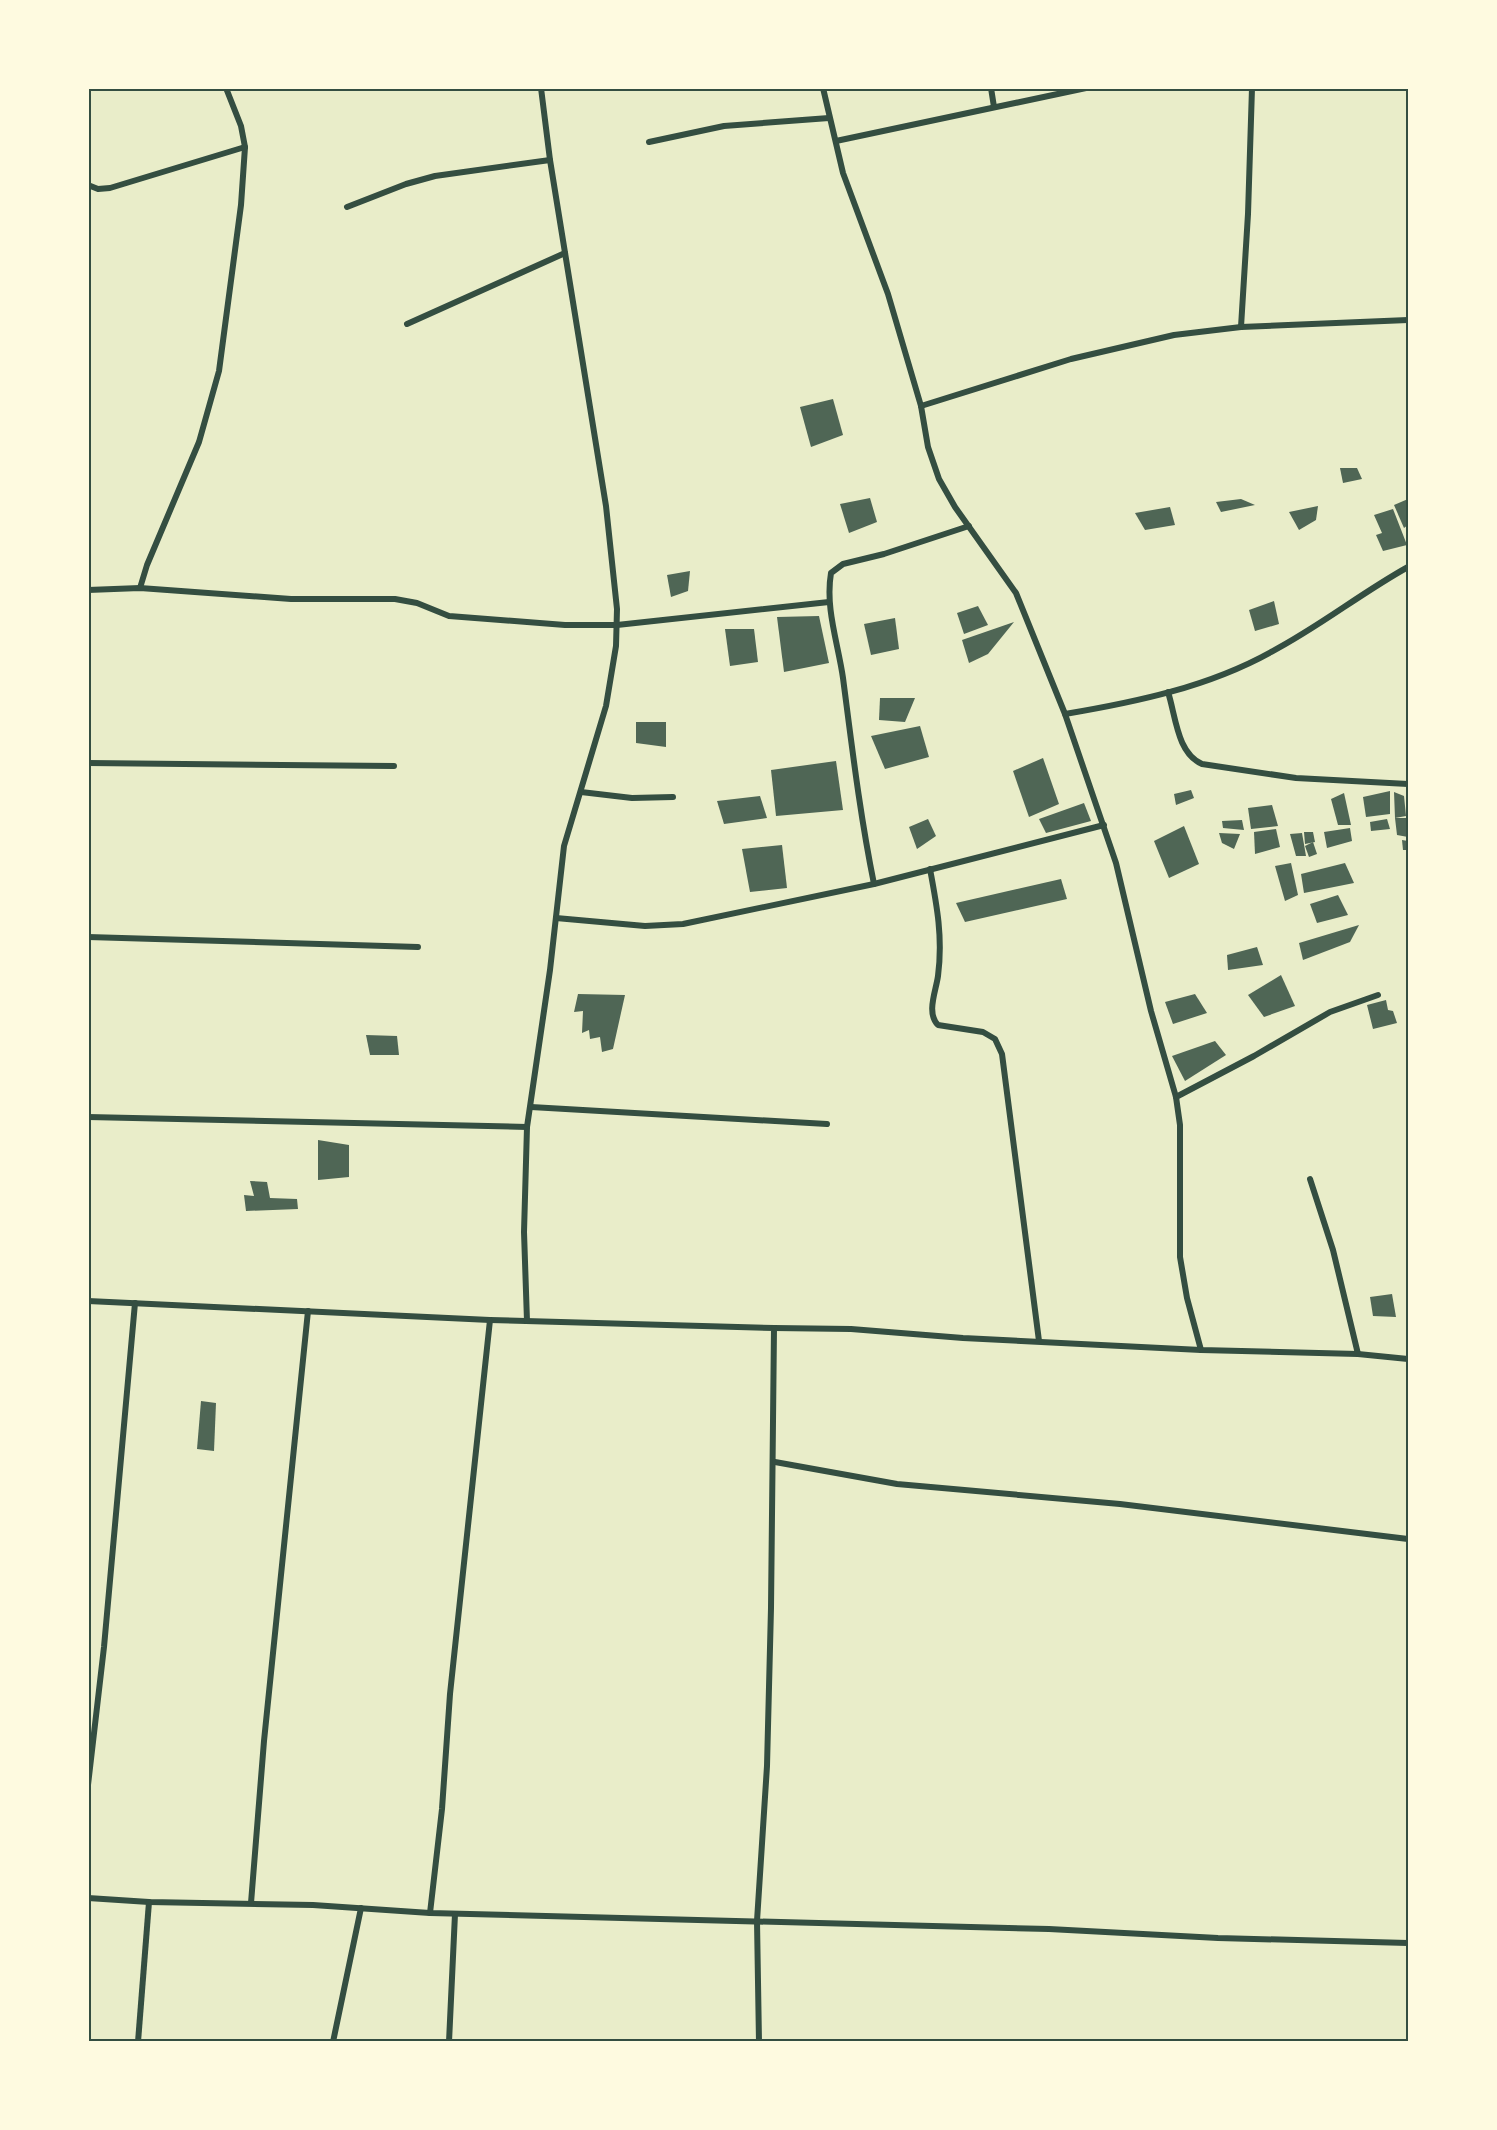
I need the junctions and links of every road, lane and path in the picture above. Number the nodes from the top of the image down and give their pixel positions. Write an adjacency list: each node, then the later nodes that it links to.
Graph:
1 (541, 88): 12 (street)
2 (823, 88): 8 (street)
3 (991, 88): 7 (street)
4 (1086, 88): 7 (street)
5 (1252, 88): 18 (street)
6 (229, 89): 11 (street)
7 (994, 107): 9 (street)
8 (829, 118): 9 (street); 10 (street)
9 (836, 141): 19 (street)
10 (649, 142)
11 (245, 147): 13 (street); 22 (street)
12 (550, 160): 14 (street); 15 (street)
13 (88, 185)
14 (347, 207)
15 (565, 253): 17 (street); 25 (street)
16 (1408, 320): 18 (street)
17 (407, 324)
18 (1240, 327): 19 (street)
19 (921, 406): 20 (street)
20 (969, 526): 24 (street); 27 (street)
21 (1408, 567): 26 (street)
22 (140, 588): 23 (street); 25 (street)
23 (88, 590)
24 (830, 602): 25 (street); 35 (street)
25 (617, 625): 31 (street)
26 (1168, 692): 27 (street); 30 (street)
27 (1065, 714): 33 (street)
28 (88, 763): 29 (street)
29 (394, 766)
30 (1408, 784)
31 (581, 792): 32 (street); 36 (street)
32 (673, 797)
33 (1104, 825): 34 (street); 40 (street)
34 (930, 869): 35 (street); 52 (street)
35 (874, 884): 36 (street)
36 (556, 918): 41 (street)
37 (88, 937): 38 (street)
38 (418, 947)
39 (1378, 994): 40 (street)
40 (1176, 1097): 53 (street)
41 (531, 1107): 43 (street); 44 (street)
42 (88, 1117): 44 (street)
43 (827, 1124)
44 (527, 1126): 50 (street)
45 (1310, 1179): 54 (street)
46 (88, 1301): 47 (street)
47 (135, 1303): 48 (street); 58 (street)
48 (308, 1311): 49 (street); 61 (street)
49 (490, 1320): 50 (street); 63 (street)
50 (527, 1321): 51 (street)
51 (774, 1328): 52 (street); 56 (street)
52 (1039, 1341): 53 (street)
53 (1201, 1350): 54 (street)
54 (1358, 1354): 55 (street)
55 (1408, 1359)
56 (775, 1462): 57 (street); 65 (street)
57 (1408, 1539)
58 (88, 1785)
59 (88, 1898): 60 (street)
60 (149, 1902): 61 (street); 67 (street)
61 (250, 1903): 62 (street)
62 (361, 1908): 63 (street); 68 (street)
63 (430, 1913): 64 (street)
64 (455, 1914): 65 (street); 69 (street)
65 (757, 1921): 66 (street); 70 (street)
66 (1408, 1943)
67 (137, 2041)
68 (333, 2042)
69 (449, 2042)
70 (759, 2042)

